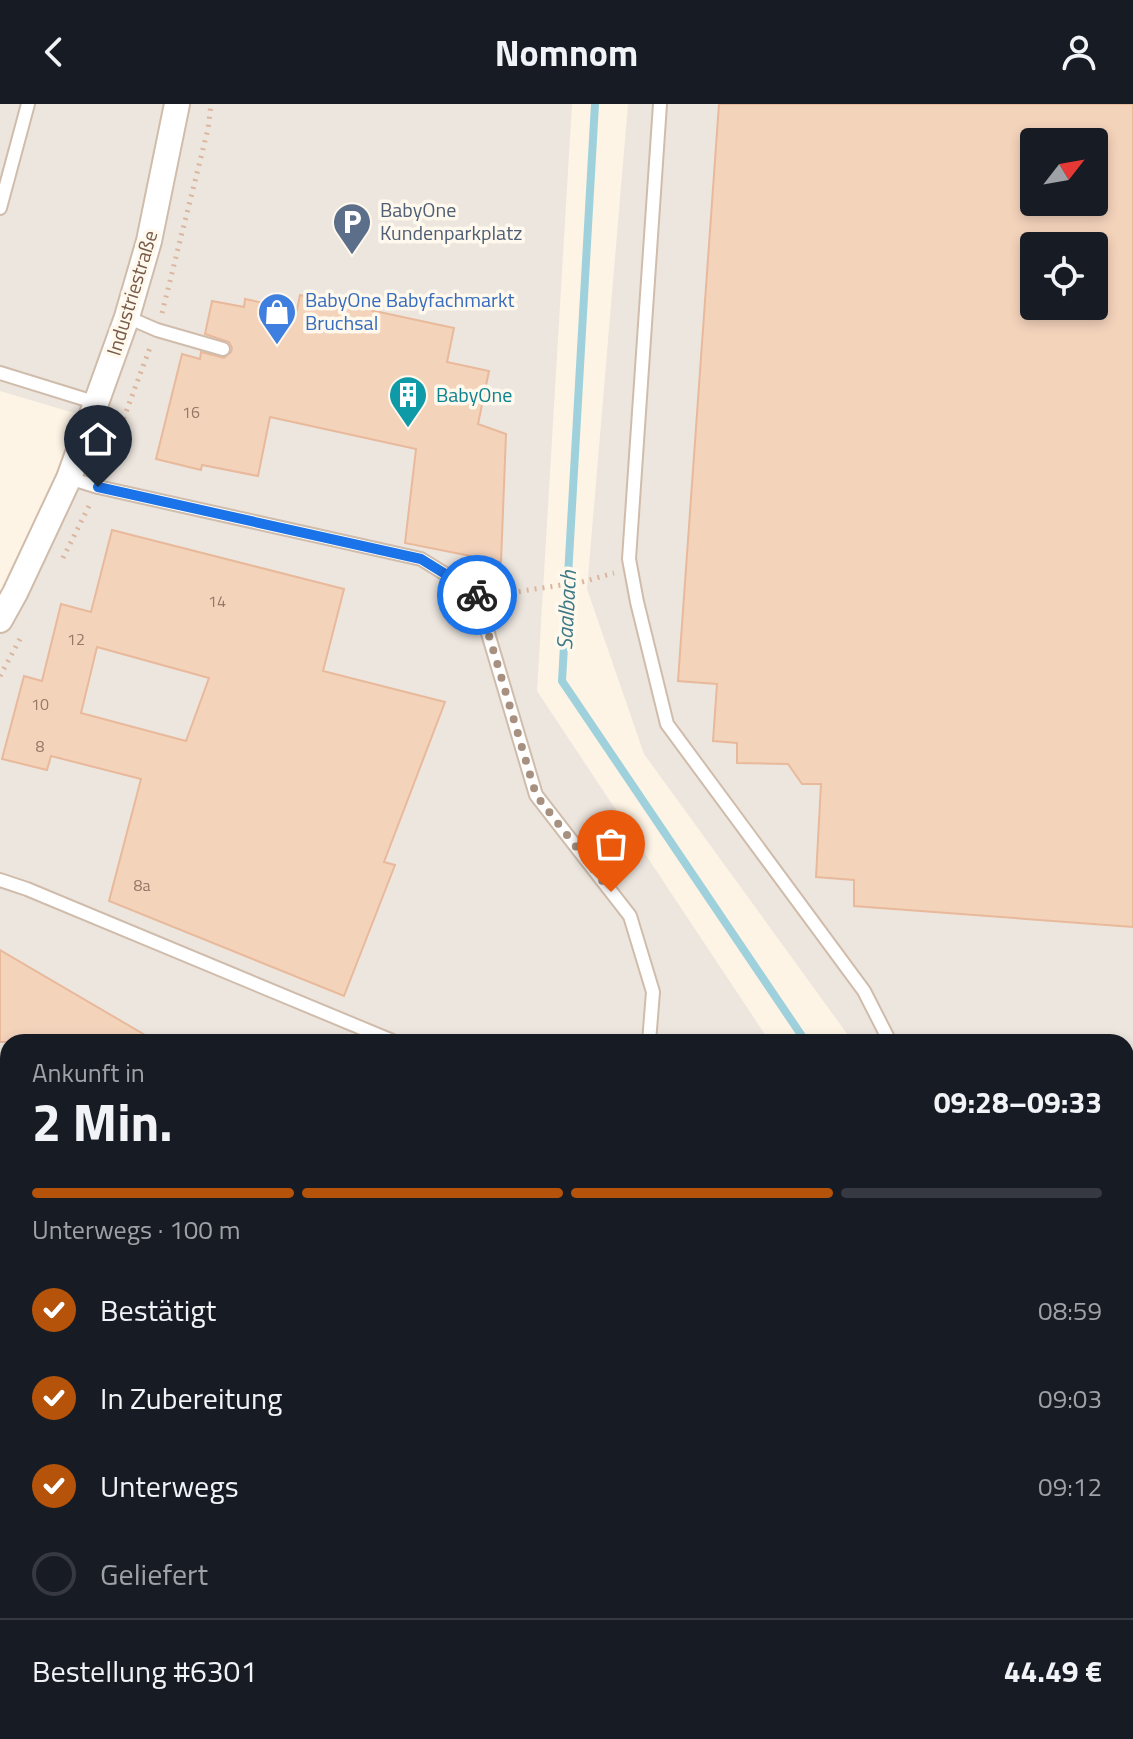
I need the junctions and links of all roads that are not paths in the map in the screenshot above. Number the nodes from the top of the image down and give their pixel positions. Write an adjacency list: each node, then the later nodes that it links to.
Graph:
1 (28, 104): 4 (lane)
2 (177, 104): 5 (street, Industriestraße)
3 (660, 104): 15 (lane)
4 (0, 208)
5 (127, 317): 6 (lane); 8 (street, Industriestraße)
6 (223, 349)
7 (0, 373): 8 (lane)
8 (97, 403): 9 (street, Industriestraße)
9 (69, 478): 10 (street, Industriestraße); 14 (lane)
10 (7, 591): 11 (street, Industriestraße)
11 (0, 620)
12 (0, 880): 13 (lane)
13 (376, 1034)
14 (650, 1034)
15 (886, 1034)

